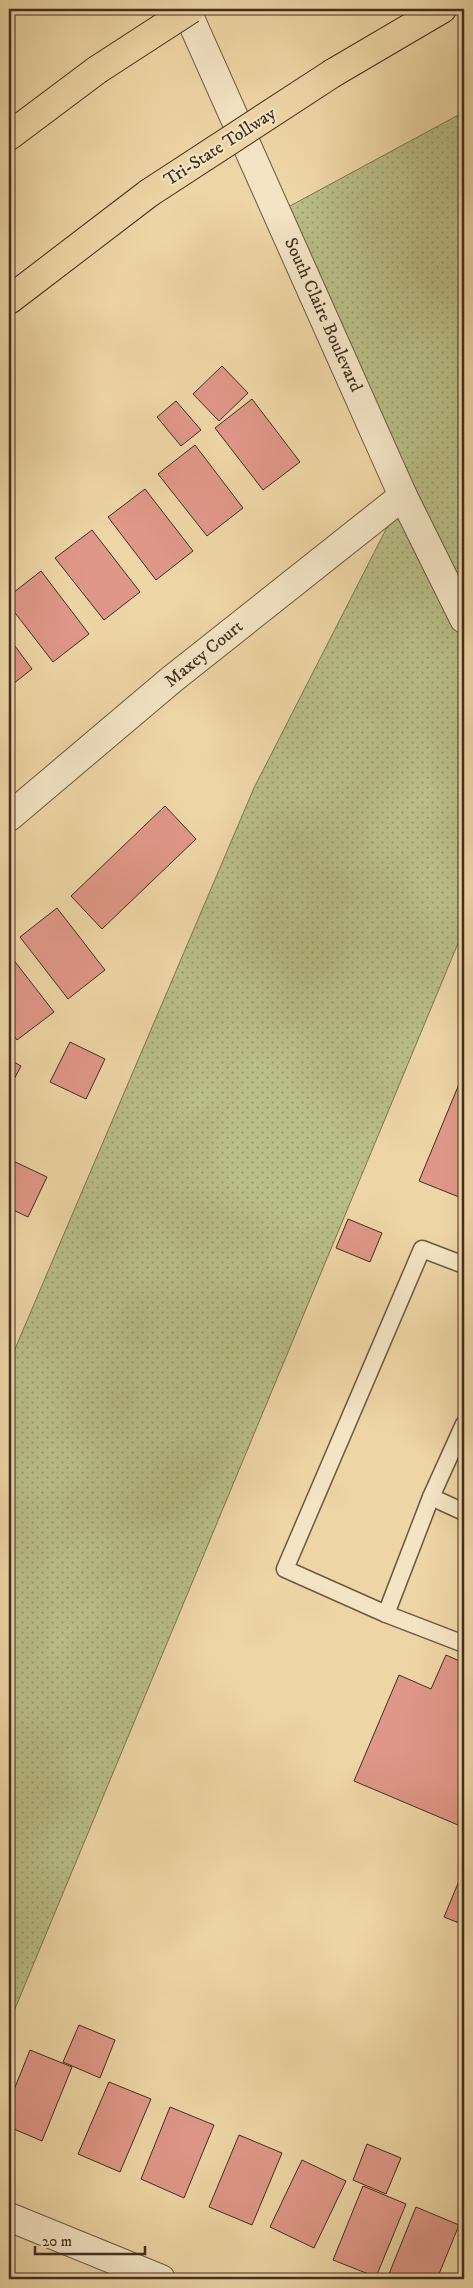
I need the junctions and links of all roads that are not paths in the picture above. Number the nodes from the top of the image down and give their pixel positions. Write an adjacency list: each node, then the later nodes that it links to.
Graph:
1 (186, 9): 6 (street, South Claire Boulevard)
2 (190, 9): 4 (highway, bridge)
3 (442, 9): 5 (highway, Tri-State Tollway, bridge)
4 (9, 136)
5 (9, 300)
6 (403, 496): 7 (street, South Claire Boulevard); 8 (street, Maxey Court)
7 (464, 619)
8 (9, 817)
9 (464, 1265): 13 (lane)
10 (464, 1424): 11 (lane)
11 (431, 1497): 12 (lane); 13 (lane)
12 (464, 1512)
13 (386, 1614): 14 (lane)
14 (464, 1644)
15 (9, 2217): 16 (street)
16 (152, 2278)

